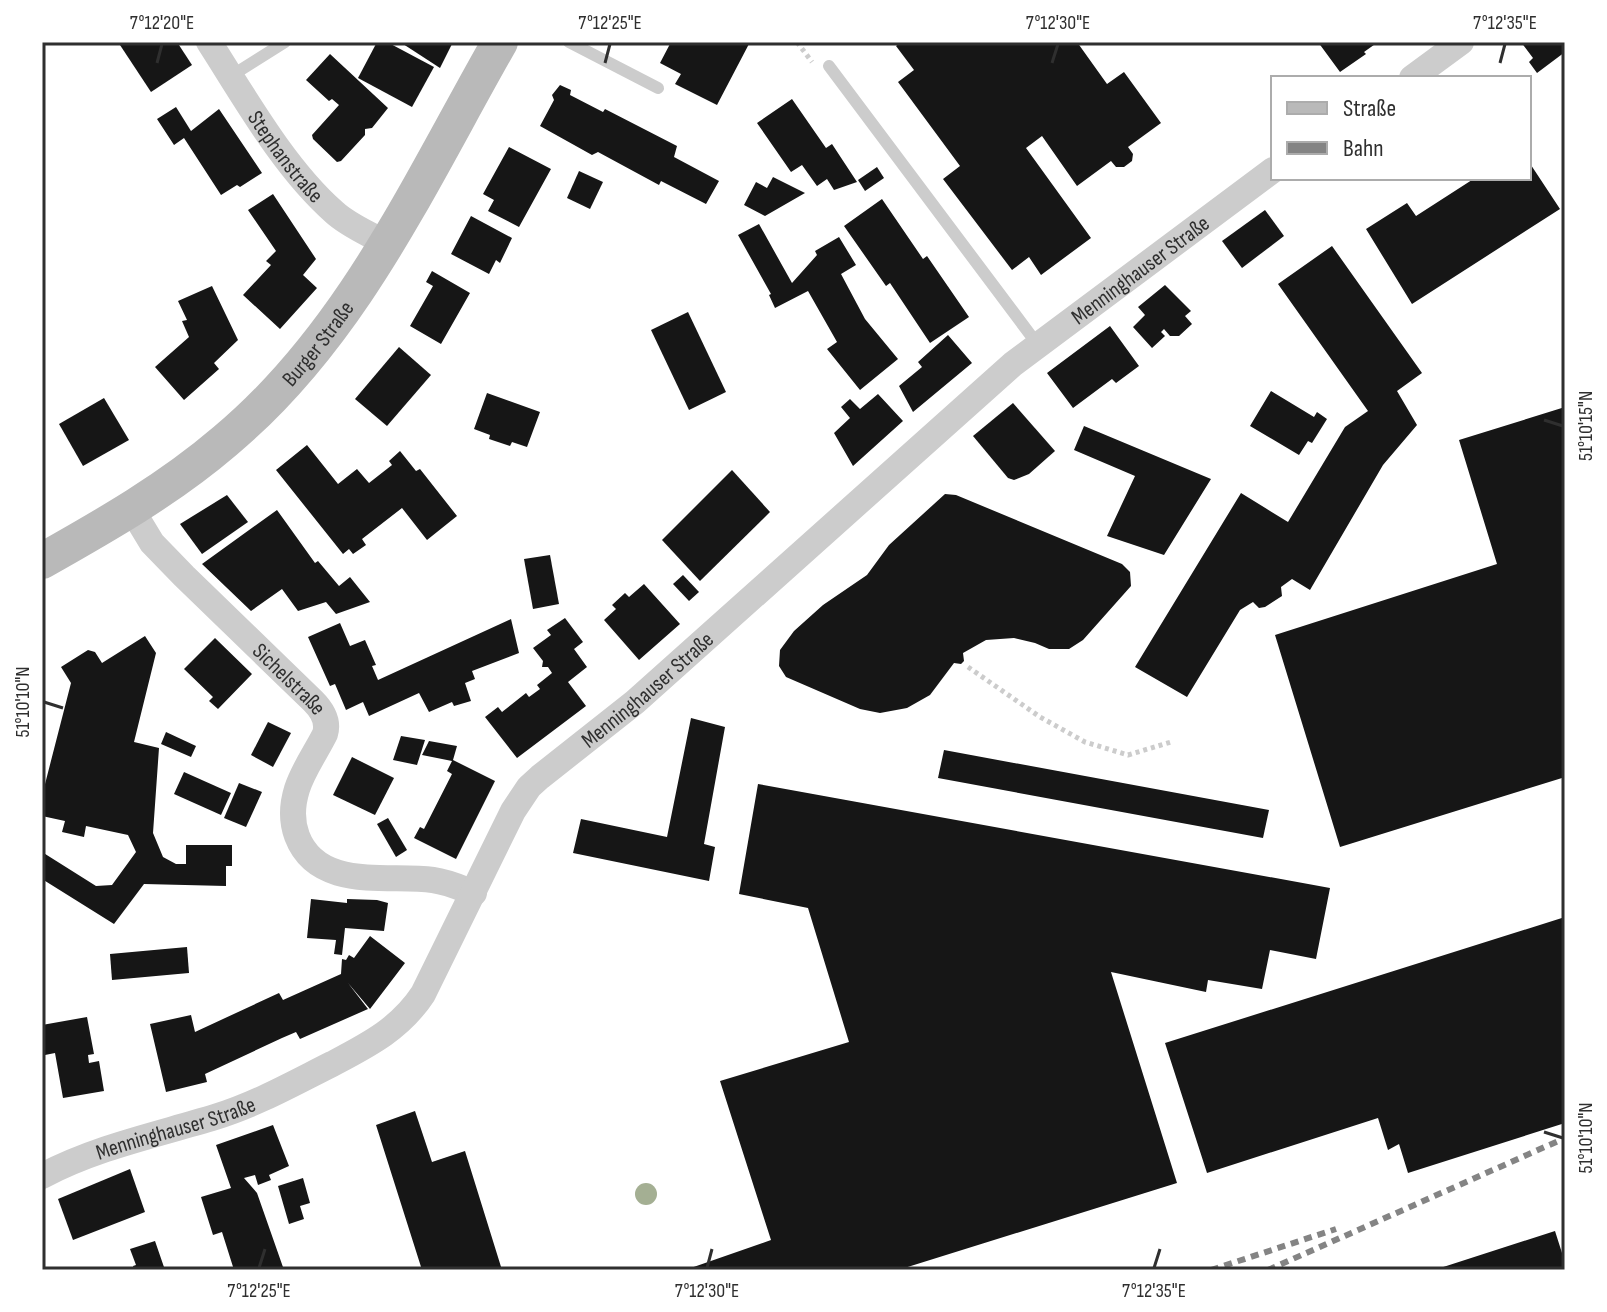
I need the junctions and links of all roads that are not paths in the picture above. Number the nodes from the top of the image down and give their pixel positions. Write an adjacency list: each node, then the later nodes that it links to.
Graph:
1 (209, 42): 7 (street, Stephanstraße)
2 (285, 42): 7 (lane)
3 (500, 42): 11 (main road, Burger Straße)
4 (569, 42): 9 (lane)
5 (1461, 42): 8 (street)
6 (829, 66): 12 (lane)
7 (231, 76): 11 (street, Stephanstraße)
8 (1415, 76)
9 (658, 88)
10 (1271, 171): 12 (street, Menninghauser Straße)
11 (387, 244): 13 (main road, Burger Straße)
12 (1038, 345): 15 (street, Menninghauser Straße)
13 (132, 510): 14 (main road, Burger Straße); 15 (street, Sichelstraße)
14 (42, 561)
15 (474, 893): 16 (street, Menninghauser Straße)
16 (42, 1176)

